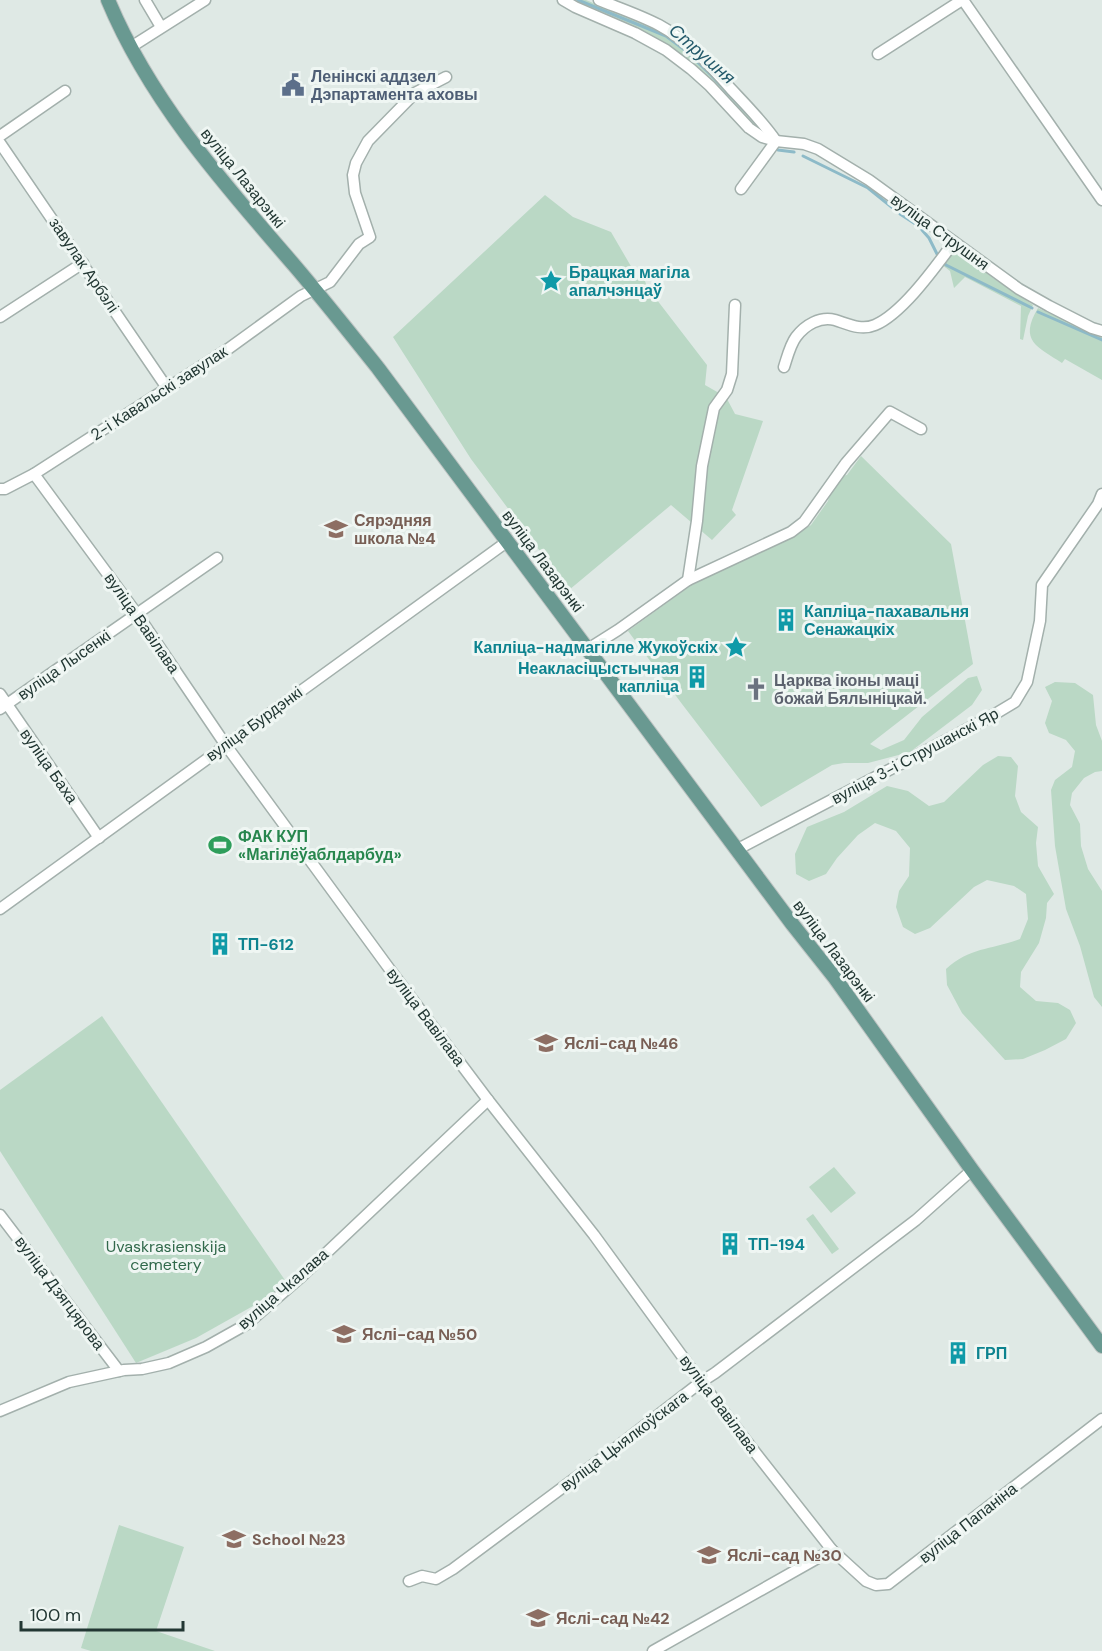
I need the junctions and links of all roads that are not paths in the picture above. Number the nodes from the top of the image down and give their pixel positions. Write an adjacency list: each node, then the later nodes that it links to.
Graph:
1 (108, 0): 8 (main road, вуліца Лазарэнкі)
2 (145, 0): 7 (street)
3 (205, 0): 7 (street)
4 (563, 0): 13 (street, вуліца Струшня)
5 (599, 0): 13 (street)
6 (962, 0): 9 (street); 16 (street)
7 (161, 27): 8 (street)
8 (131, 47): 19 (main road, вуліца Лазарэнкі)
9 (878, 54)
10 (446, 77): 19 (street, 2-і Кавальскі завулак)
11 (65, 91): 12 (street)
12 (0, 136)
13 (776, 141): 15 (street); 17 (street, вуліца Струшня)
14 (0, 143): 18 (street, завулак Арбэлі)
15 (741, 189)
16 (1102, 200)
17 (954, 242): 22 (street, вуліца Струшня); 23 (street)
18 (83, 263): 21 (street); 24 (street, завулак Арбэлі)
19 (315, 289): 24 (street, 2-і Кавальскі завулак); 29 (main road, вуліца Лазарэнкі)
20 (735, 305): 31 (street)
21 (0, 317)
22 (1102, 330)
23 (784, 367)
24 (167, 388): 26 (street, 2-і Кавальскі завулак)
25 (921, 429): 31 (street)
26 (34, 474): 27 (street, 2-і Кавальскі завулак); 32 (street, вуліца Вавілава)
27 (0, 489)
28 (1102, 494): 38 (street, вуліца 3-і Струшанскі Яр)
29 (508, 541): 33 (main road, вуліца Лазарэнкі); 36 (street, вуліца Бурдэнкі)
30 (217, 558): 32 (street, вуліца Лысенкі)
31 (688, 580): 33 (street)
32 (137, 614): 35 (street, вуліца Лысенкі); 36 (street, вуліца Вавілава)
33 (588, 649): 38 (main road, вуліца Лазарэнкі)
34 (0, 694): 35 (street, вуліца Баха)
35 (3, 707): 37 (street, вуліца Баха)
36 (225, 744): 37 (street, вуліца Бурдэнкі); 40 (street, вуліца Вавілава)
37 (99, 838): 39 (street, вуліца Бурдэнкі)
38 (738, 849): 41 (main road, вуліца Лазарэнкі)
39 (0, 909)
40 (488, 1100): 44 (street, вуліца Чкалава); 45 (street, вуліца Вавілава)
41 (972, 1170): 43 (main road, вуліца Лазарэнкі); 45 (street, вуліца Цыялкоўскага)
42 (0, 1215): 44 (street, вуліца Дзягцярова)
43 (1102, 1346)
44 (119, 1371): 46 (street, вуліца Чкалава)
45 (701, 1382): 48 (street, вуліца Вавілава); 49 (street, вуліца Цыялкоўскага)
46 (0, 1411)
47 (1102, 1419): 48 (street, вуліца Папаніна)
48 (831, 1550): 50 (street)
49 (409, 1581)
50 (654, 1651)

